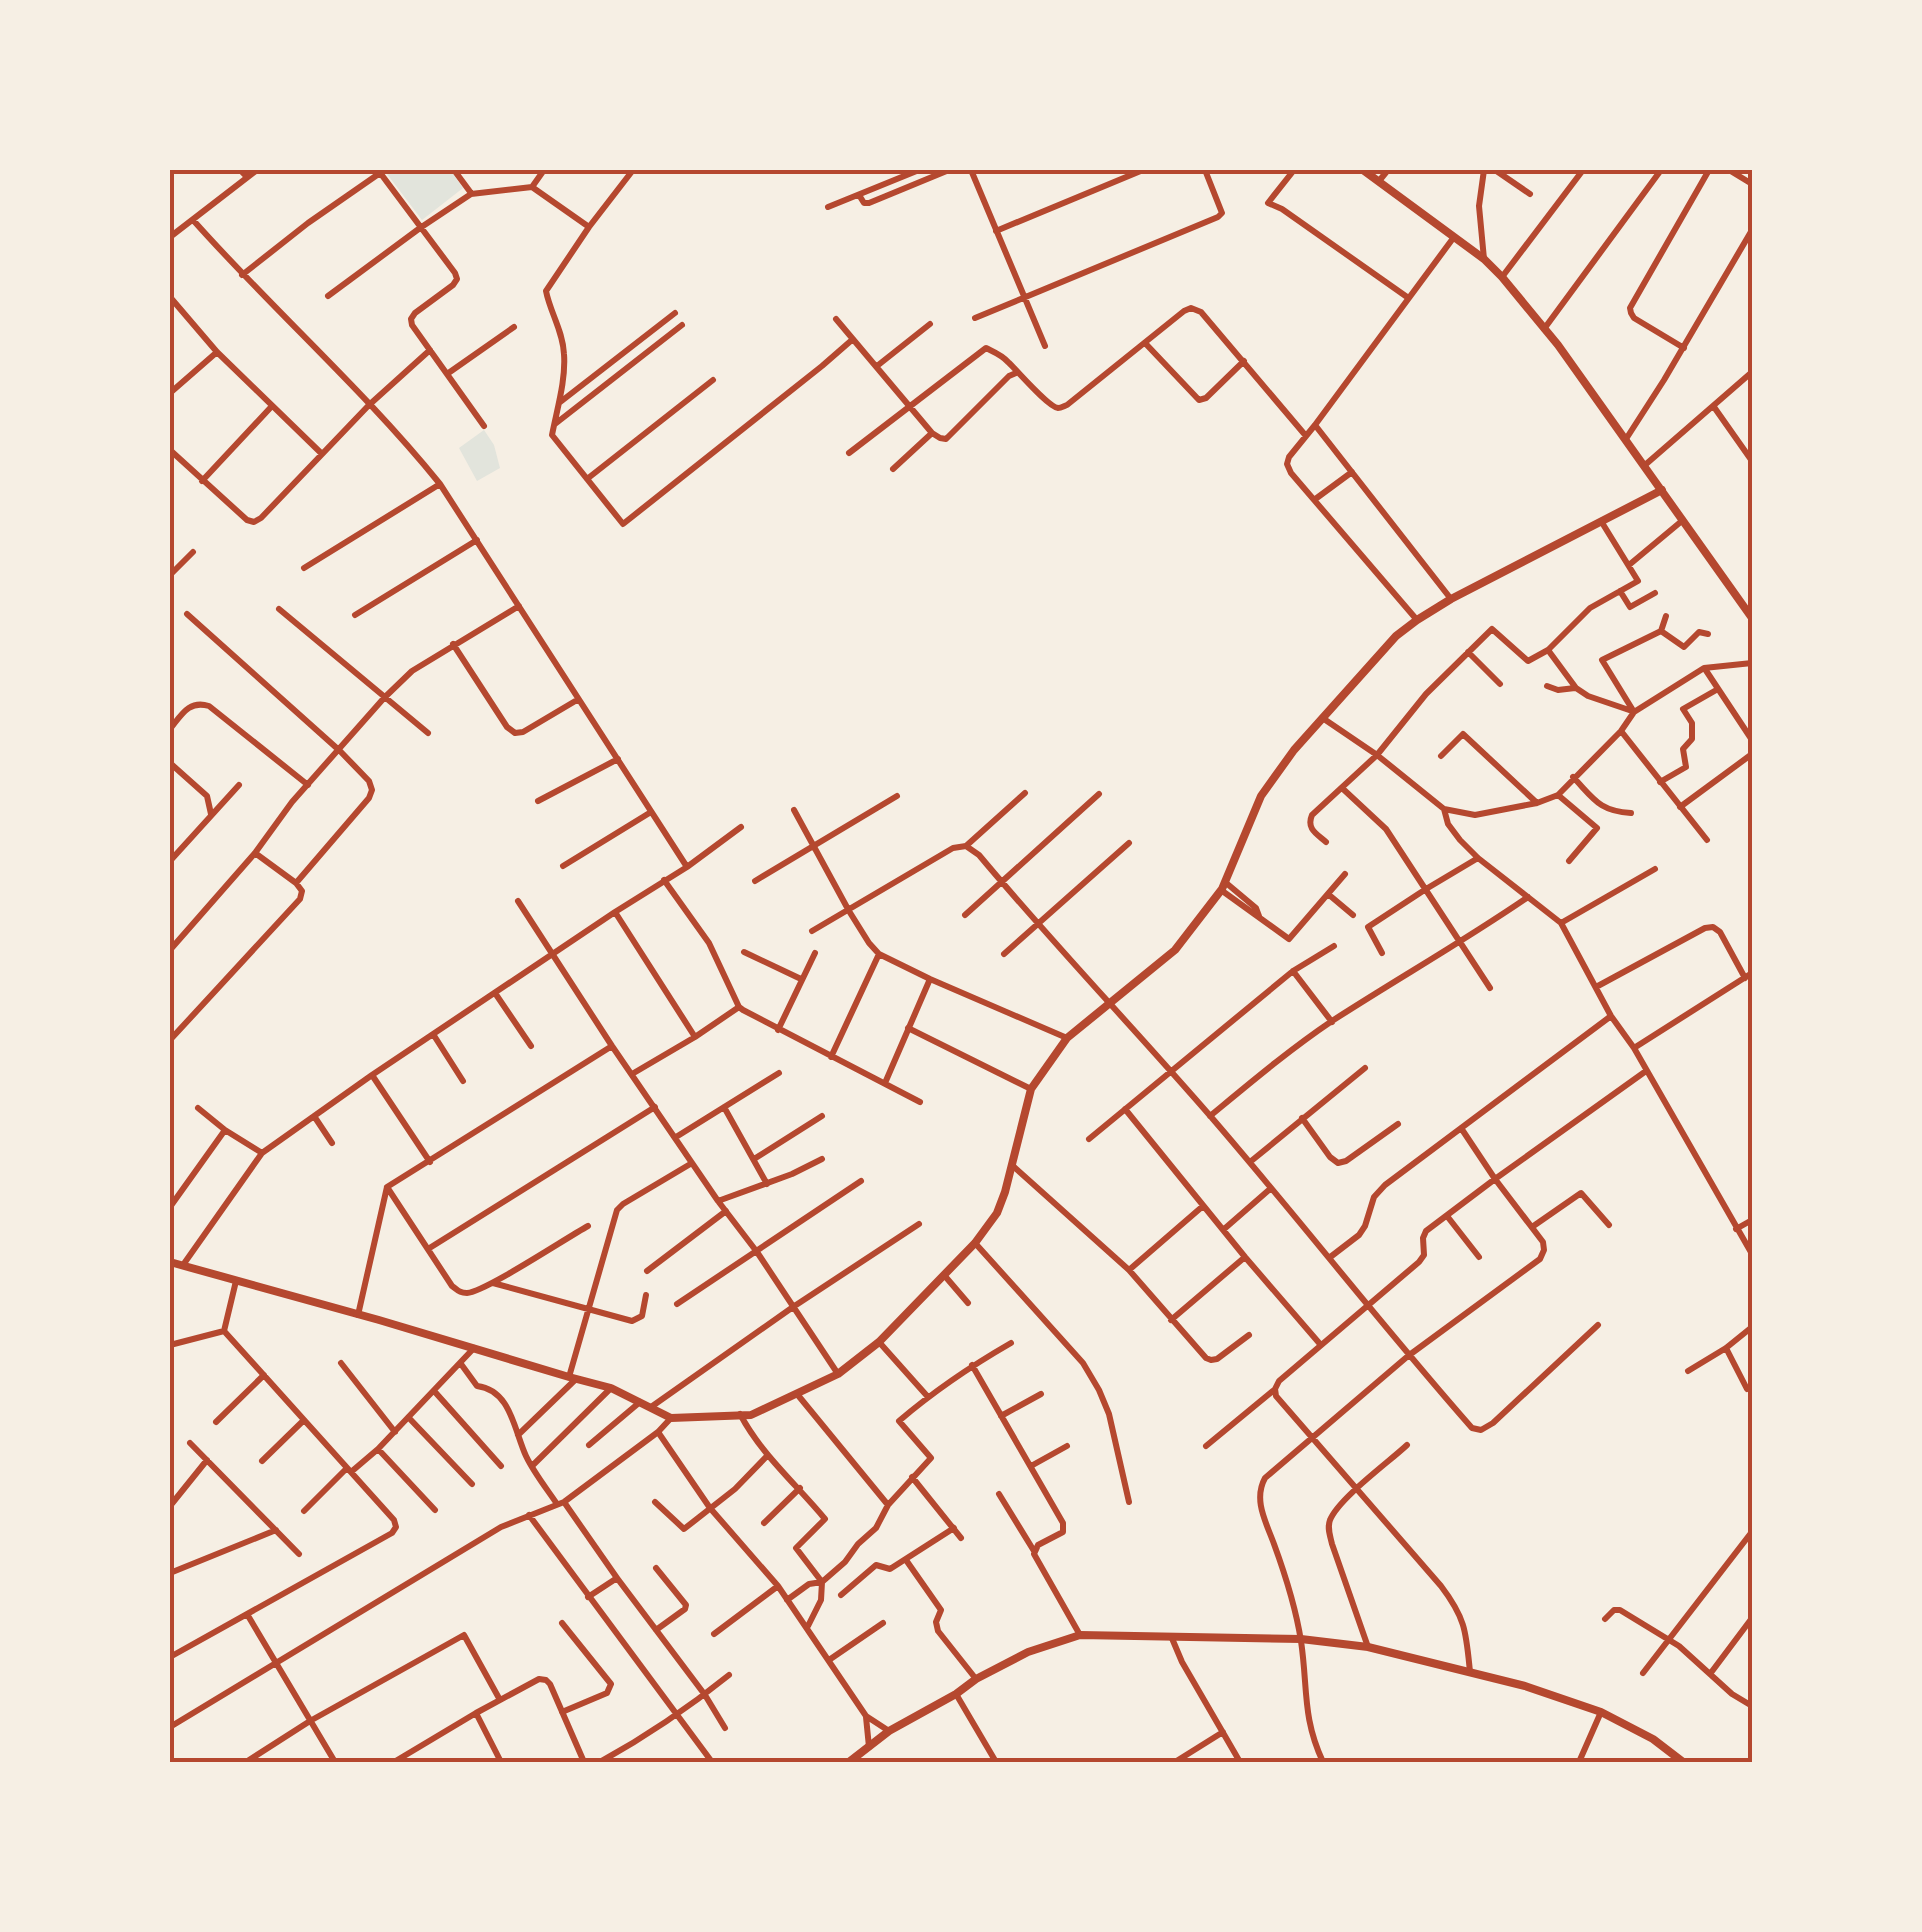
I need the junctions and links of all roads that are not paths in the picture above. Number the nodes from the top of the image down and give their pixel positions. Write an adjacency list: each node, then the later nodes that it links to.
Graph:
1 (240, 170): 21 (street)
2 (258, 170): 21 (street)
3 (454, 170): 25 (street)
4 (544, 170): 24 (street)
5 (633, 170): 30 (street)
6 (918, 170): 26 (street)
7 (949, 170): 26 (street)
8 (971, 170): 33 (street)
9 (1143, 170): 33 (street)
10 (1205, 170): 41 (street)
11 (1294, 170): 42 (street)
12 (1364, 170): 22 (street)
13 (1388, 170): 22 (street)
14 (1484, 170): 36 (street)
15 (1494, 170): 27 (street)
16 (1583, 170): 38 (street)
17 (1661, 170): 49 (street)
18 (1710, 170): 55 (street)
19 (1729, 170): 23 (street)
20 (378, 171): 31 (street); 37 (street)
21 (247, 178): 29 (street)
22 (1379, 181): 35 (street)
23 (1752, 184)
24 (532, 187): 25 (street); 30 (street)
25 (471, 194): 31 (street)
26 (859, 194): 28 (street)
27 (1530, 194)
28 (828, 207)
29 (192, 220): 34 (street); 37 (street)
30 (589, 227): 65 (street)
31 (420, 228): 39 (street); 56 (street)
32 (1752, 230): 55 (street)
33 (996, 231): 41 (street)
34 (170, 237)
35 (1454, 237): 36 (street); 42 (street)
36 (1484, 259): 38 (street)
37 (242, 275): 66 (street)
38 (1502, 277): 49 (street)
39 (328, 296)
40 (170, 297): 57 (street)
41 (1024, 298): 44 (street); 54 (street)
42 (1408, 298): 71 (street)
43 (675, 314): 50 (street)
44 (976, 318)
45 (836, 319): 51 (street)
46 (930, 324): 59 (street)
47 (682, 325): 53 (street)
48 (514, 327): 62 (street)
49 (1544, 329): 75 (street)
50 (646, 336): 53 (street); 65 (street)
51 (854, 339): 59 (street); 83 (street)
52 (1144, 343): 58 (street); 58 (street); 61 (street)
53 (654, 346): 70 (street)
54 (1045, 346)
55 (1684, 348): 75 (street)
56 (430, 350): 62 (street); 66 (street)
57 (217, 352): 64 (street); 67 (street)
58 (1244, 361): 74 (street)
59 (877, 366): 68 (street)
60 (1752, 372): 69 (street)
61 (1016, 373): 68 (street); 73 (street)
62 (447, 374): 72 (street)
63 (713, 380): 83 (street)
64 (170, 393)
65 (558, 404): 70 (street)
66 (369, 405): 78 (street); 85 (street)
67 (272, 406): 78 (street); 84 (street)
68 (911, 407): 73 (street); 77 (street)
69 (1714, 407): 79 (street); 80 (street)
70 (554, 425): 83 (street)
71 (1315, 425): 74 (street); 82 (street)
72 (484, 426)
73 (932, 433): 81 (street)
74 (1306, 436): 87 (street)
75 (1626, 439): 80 (street)
76 (170, 450): 84 (street)
77 (849, 453)
78 (321, 454): 84 (street)
79 (1752, 461)
80 (1646, 466): 86 (street)
81 (893, 469)
82 (1352, 472): 87 (street); 97 (street)
83 (588, 480)
84 (202, 481)
85 (440, 484): 90 (street); 93 (street)
86 (1662, 490): 88 (street); 89 (street)
87 (1314, 500): 104 (street)
88 (1683, 520): 92 (street); 103 (street)
89 (1600, 521): 92 (street); 97 (street)
90 (478, 540): 98 (street); 101 (street)
91 (193, 552): 94 (street)
92 (1629, 565): 95 (street)
93 (304, 568)
94 (170, 575)
95 (1620, 591): 96 (street); 108 (street)
96 (1655, 594)
97 (1451, 599): 104 (street)
98 (519, 606): 107 (street); 117 (street)
99 (279, 609): 116 (street)
100 (187, 614): 124 (street)
101 (355, 615)
102 (1666, 616): 105 (street)
103 (1752, 618)
104 (1417, 620): 119 (street)
105 (1661, 631): 106 (street); 118 (street)
106 (1708, 634)
107 (454, 644): 116 (street); 117 (street)
108 (1548, 650): 109 (street); 114 (street)
109 (1468, 652): 112 (street); 126 (street)
110 (1752, 664): 111 (street)
111 (1704, 668): 115 (street); 118 (street)
112 (1500, 684)
113 (1546, 686): 114 (street)
114 (1576, 688): 118 (street)
115 (1718, 689): 123 (street); 131 (street)
116 (384, 698): 122 (street); 124 (street)
117 (577, 700): 128 (street)
118 (1634, 712): 121 (street)
119 (1324, 719): 126 (street); 165 (street)
120 (170, 728): 133 (street)
121 (1621, 731): 130 (street); 131 (street)
122 (428, 732)
123 (1752, 740)
124 (340, 750): 133 (street); 164 (street)
125 (1752, 754): 141 (street)
126 (1376, 755): 134 (street); 142 (street)
127 (1441, 756): 140 (street)
128 (618, 759): 139 (street); 144 (street)
129 (170, 763): 146 (street)
130 (1573, 777): 137 (street); 145 (street)
131 (1660, 782): 141 (street)
132 (239, 785): 146 (street)
133 (308, 786): 153 (street)
134 (1342, 788): 150 (street); 166 (street)
135 (1024, 793): 151 (street)
136 (1099, 794): 163 (street)
137 (1558, 794): 140 (street); 156 (street)
138 (897, 796): 152 (street)
139 (538, 801)
140 (1537, 803): 142 (street)
141 (1680, 807): 148 (street)
142 (1444, 808): 154 (street)
143 (794, 810): 152 (street)
144 (651, 812): 157 (street); 158 (street)
145 (1632, 813)
146 (212, 815): 155 (street)
147 (741, 827): 158 (street)
148 (1707, 840)
149 (1129, 842): 175 (street)
150 (1326, 842)
151 (966, 846): 163 (street); 170 (street)
152 (814, 847): 162 (street); 170 (street)
153 (255, 853): 164 (street); 178 (street)
154 (1478, 858): 166 (street); 168 (street)
155 (170, 860)
156 (1568, 860)
157 (563, 866)
158 (687, 867): 161 (street)
159 (1655, 869): 174 (street)
160 (1346, 874): 167 (street)
161 (664, 880): 171 (street); 194 (street)
162 (755, 880)
163 (1001, 882): 172 (street); 175 (street)
164 (296, 883): 202 (street)
165 (1223, 886): 167 (street); 193 (street)
166 (1426, 889): 177 (street); 182 (street)
167 (1328, 894): 173 (street)
168 (1528, 898): 174 (street); 177 (street)
169 (518, 901): 185 (street)
170 (849, 910): 176 (street); 183 (street)
171 (615, 912): 185 (street); 200 (street)
172 (964, 915)
173 (1353, 915)
174 (1561, 922): 191 (street)
175 (1039, 924): 184 (street); 193 (street)
176 (812, 932)
177 (1461, 943): 190 (street); 196 (street)
178 (172, 944)
179 (1334, 946): 186 (street)
180 (744, 952): 188 (street)
181 (816, 953): 188 (street)
182 (1382, 953)
183 (879, 954): 189 (street); 206 (street)
184 (1004, 954)
185 (552, 955): 192 (street); 204 (street)
186 (1293, 971): 196 (street); 209 (street)
187 (1750, 975): 191 (street); 205 (street)
188 (801, 979): 198 (street)
189 (930, 979): 197 (street); 201 (street)
190 (1490, 988)
191 (1596, 988): 195 (street)
192 (495, 992): 199 (street); 203 (street)
193 (1110, 1005): 201 (street); 209 (street)
194 (743, 1010): 198 (street); 200 (street)
195 (1611, 1016): 205 (street); 226 (street)
196 (1332, 1022): 223 (street)
197 (908, 1028): 214 (street); 215 (street)
198 (778, 1030): 206 (street)
199 (433, 1034): 212 (street); 213 (street)
200 (695, 1037): 211 (street)
201 (1068, 1038): 215 (street)
202 (170, 1040)
203 (531, 1046)
204 (612, 1046): 211 (street); 234 (street)
205 (1634, 1048): 208 (street)
206 (831, 1057): 214 (street)
207 (1365, 1068): 224 (street)
208 (1646, 1071): 238 (street); 253 (street)
209 (1170, 1072): 220 (street); 223 (street)
210 (779, 1073): 218 (street)
211 (632, 1074): 217 (street)
212 (372, 1075): 221 (street); 234 (street)
213 (463, 1081)
214 (885, 1084): 216 (street)
215 (1032, 1089): 237 (street)
216 (920, 1102)
217 (655, 1107): 228 (street); 256 (street)
218 (724, 1107): 228 (street); 233 (street)
219 (198, 1108): 227 (street)
220 (1125, 1109): 229 (street); 244 (street)
221 (314, 1116): 230 (street); 231 (street)
222 (822, 1116): 233 (street)
223 (1210, 1116): 235 (street)
224 (1302, 1118): 225 (street); 235 (street)
225 (1398, 1124)
226 (1461, 1128): 238 (street); 261 (street)
227 (225, 1130): 231 (street); 245 (street)
228 (676, 1137): 236 (street)
229 (1089, 1140)
230 (332, 1143)
231 (262, 1153): 263 (street)
232 (822, 1159): 240 (street)
233 (754, 1160): 240 (street)
234 (430, 1162): 241 (street)
235 (1249, 1162): 242 (street)
236 (692, 1163): 243 (street); 274 (street)
237 (1012, 1170): 255 (street); 264 (street)
238 (1495, 1179): 247 (street); 252 (street)
239 (861, 1181): 257 (street)
240 (766, 1184): 243 (street)
241 (387, 1188): 256 (street); 275 (street)
242 (1270, 1189): 254 (street); 261 (street)
243 (718, 1202): 246 (street)
244 (1203, 1206): 254 (street); 264 (street)
245 (170, 1207)
246 (726, 1211): 257 (street); 265 (street)
247 (1447, 1216): 260 (street); 272 (street)
248 (1752, 1220): 253 (street)
249 (919, 1224): 273 (street)
250 (588, 1226): 268 (street)
251 (1609, 1226): 252 (street)
252 (1532, 1227): 287 (street)
253 (1736, 1229): 258 (street)
254 (1223, 1230): 259 (street)
255 (975, 1243): 266 (street); 333 (street)
256 (428, 1250): 268 (street)
257 (756, 1252): 271 (street); 273 (street)
258 (1752, 1254)
259 (1244, 1257): 276 (street); 283 (street)
260 (1479, 1257)
261 (1329, 1258): 272 (street)
262 (170, 1262): 263 (street)
263 (183, 1265): 267 (street)
264 (1129, 1270): 276 (street)
265 (647, 1271)
266 (944, 1275): 270 (street); 281 (street)
267 (236, 1281): 275 (street); 279 (street)
268 (492, 1282): 274 (street)
269 (646, 1294): 274 (street)
270 (968, 1302)
271 (677, 1304)
272 (1368, 1304): 283 (street); 287 (street)
273 (792, 1308): 292 (street); 303 (street)
274 (588, 1310): 294 (street)
275 (358, 1314): 285 (street)
276 (1171, 1320): 280 (street)
277 (1598, 1325): 287 (street)
278 (1752, 1327): 286 (street)
279 (224, 1331): 284 (street); 293 (street)
280 (1249, 1334)
281 (878, 1342): 292 (street); 301 (street)
282 (1010, 1343): 290 (street)
283 (1320, 1344): 296 (street)
284 (170, 1345)
285 (475, 1347): 289 (street); 294 (street)
286 (1726, 1348): 291 (street); 297 (street)
287 (1408, 1356): 313 (street)
288 (341, 1363): 310 (street)
289 (461, 1364): 298 (street); 312 (street)
290 (972, 1366): 301 (street); 305 (street)
291 (1688, 1371)
292 (838, 1374): 299 (street)
293 (264, 1375): 308 (street); 309 (street)
294 (572, 1378): 295 (street); 312 (street)
295 (610, 1388): 302 (street); 324 (street)
296 (1275, 1389): 313 (street); 318 (street)
297 (1747, 1389)
298 (435, 1392): 306 (street); 323 (street)
299 (798, 1394): 304 (street); 335 (street)
300 (1040, 1394): 305 (street)
301 (928, 1397): 327 (street)
302 (640, 1401): 303 (street); 315 (street)
303 (651, 1408): 307 (street)
304 (740, 1414): 307 (street); 320 (street)
305 (1002, 1416): 325 (street)
306 (409, 1418): 310 (street); 328 (street)
307 (671, 1418): 311 (street)
308 (304, 1420): 322 (street); 326 (street)
309 (216, 1422)
310 (395, 1432): 319 (street)
311 (658, 1432): 334 (street); 337 (street)
312 (518, 1434): 324 (street)
313 (1310, 1438): 330 (street); 367 (street)
314 (190, 1443): 321 (street)
315 (589, 1445)
316 (1407, 1445): 330 (street)
317 (1067, 1446): 325 (street)
318 (1206, 1446)
319 (378, 1449): 326 (street); 338 (street)
320 (768, 1456): 329 (street); 337 (street)
321 (207, 1460): 336 (street); 343 (street)
322 (262, 1460)
323 (501, 1466)
324 (532, 1466): 334 (street)
325 (1031, 1466): 346 (street)
326 (349, 1470): 339 (street); 357 (street)
327 (912, 1477): 335 (street); 342 (street)
328 (472, 1484)
329 (800, 1488): 341 (street); 352 (street)
330 (1356, 1490): 369 (street); 373 (street)
331 (999, 1494): 346 (street)
332 (655, 1502): 337 (street)
333 (1129, 1502)
334 (560, 1503): 340 (street); 351 (street)
335 (888, 1505): 352 (street)
336 (170, 1506)
337 (710, 1508): 353 (street)
338 (435, 1510)
339 (304, 1511)
340 (529, 1515): 355 (street); 372 (street)
341 (764, 1524)
342 (954, 1528): 345 (street); 348 (street)
343 (276, 1530): 347 (street); 350 (street)
344 (1751, 1533): 368 (street)
345 (961, 1538)
346 (1034, 1550): 365 (street)
347 (299, 1554)
348 (906, 1560): 354 (street); 377 (street)
349 (656, 1568): 363 (street)
350 (170, 1573)
351 (617, 1578): 355 (street); 363 (street)
352 (822, 1582): 356 (street); 362 (street)
353 (778, 1586): 356 (street); 364 (street)
354 (841, 1595)
355 (588, 1597): 385 (street)
356 (788, 1600): 362 (street)
357 (247, 1614): 370 (street); 372 (street)
358 (1752, 1618): 375 (street)
359 (1605, 1619): 368 (street)
360 (562, 1623): 382 (street)
361 (883, 1623): 371 (street)
362 (808, 1628): 371 (street)
363 (656, 1630): 379 (street)
364 (714, 1634)
365 (1080, 1635): 366 (street); 377 (street)
366 (1171, 1636): 367 (street); 390 (street)
367 (1301, 1640): 369 (street); 404 (street)
368 (1668, 1640): 374 (street); 375 (street)
369 (1368, 1647): 373 (street)
370 (170, 1658)
371 (828, 1660): 386 (street)
372 (276, 1663): 387 (street); 388 (street)
373 (1470, 1672): 383 (street)
374 (1643, 1673)
375 (1710, 1674): 381 (street)
376 (729, 1676): 379 (street)
377 (976, 1679): 378 (street)
378 (956, 1694): 391 (street); 401 (street)
379 (704, 1695): 385 (street); 389 (street)
380 (500, 1700): 382 (street); 384 (street); 387 (street)
381 (1752, 1706)
382 (562, 1712): 397 (street)
383 (1601, 1712): 405 (street); 406 (street)
384 (476, 1713): 395 (street); 396 (street)
385 (678, 1716): 398 (street); 399 (street)
386 (866, 1716): 391 (street); 392 (street)
387 (310, 1721): 393 (street); 394 (street)
388 (170, 1727)
389 (725, 1728)
390 (1223, 1732): 402 (street); 403 (street)
391 (886, 1735): 392 (street)
392 (870, 1747): 400 (street)
393 (246, 1762)
394 (335, 1762)
395 (394, 1762)
396 (501, 1762)
397 (584, 1762)
398 (600, 1762)
399 (712, 1762)
400 (849, 1762)
401 (996, 1762)
402 (1176, 1762)
403 (1240, 1762)
404 (1323, 1762)
405 (1579, 1762)
406 (1682, 1762)

